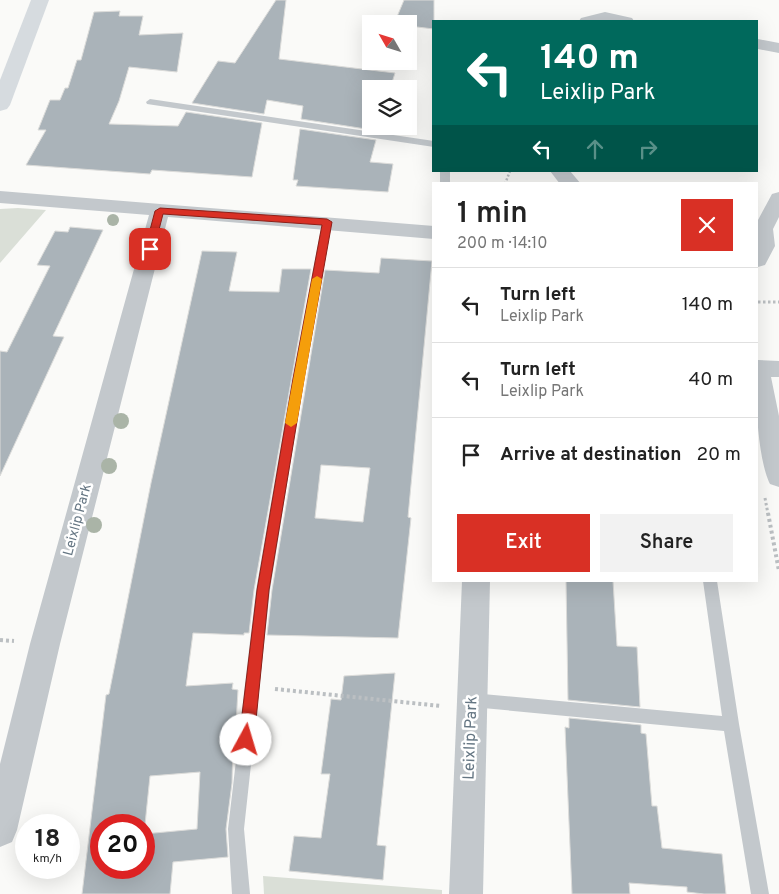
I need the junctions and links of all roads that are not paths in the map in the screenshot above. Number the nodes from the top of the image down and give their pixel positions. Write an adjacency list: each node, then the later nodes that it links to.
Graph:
1 (40, 0): 7 (main road)
2 (588, 20): 3 (street)
3 (621, 20)
4 (758, 44): 5 (street)
5 (779, 48)
6 (150, 102): 8 (lane)
7 (0, 105)
8 (432, 144)
9 (560, 172): 10 (street)
10 (569, 182)
11 (0, 197): 13 (street)
12 (779, 198): 16 (street)
13 (160, 211): 14 (street); 25 (street, Leixlip Park)
14 (327, 222): 15 (street); 26 (lane)
15 (432, 233)
16 (765, 250)
17 (758, 368): 18 (street)
18 (779, 369)
19 (758, 372): 20 (street)
20 (771, 483)
21 (476, 582): 23 (street, Leixlip Park)
22 (710, 582): 24 (lane)
23 (472, 704): 24 (lane); 27 (street, Leixlip Park)
24 (731, 724): 28 (lane)
25 (0, 830)
26 (241, 894)
27 (466, 894)
28 (760, 894)

